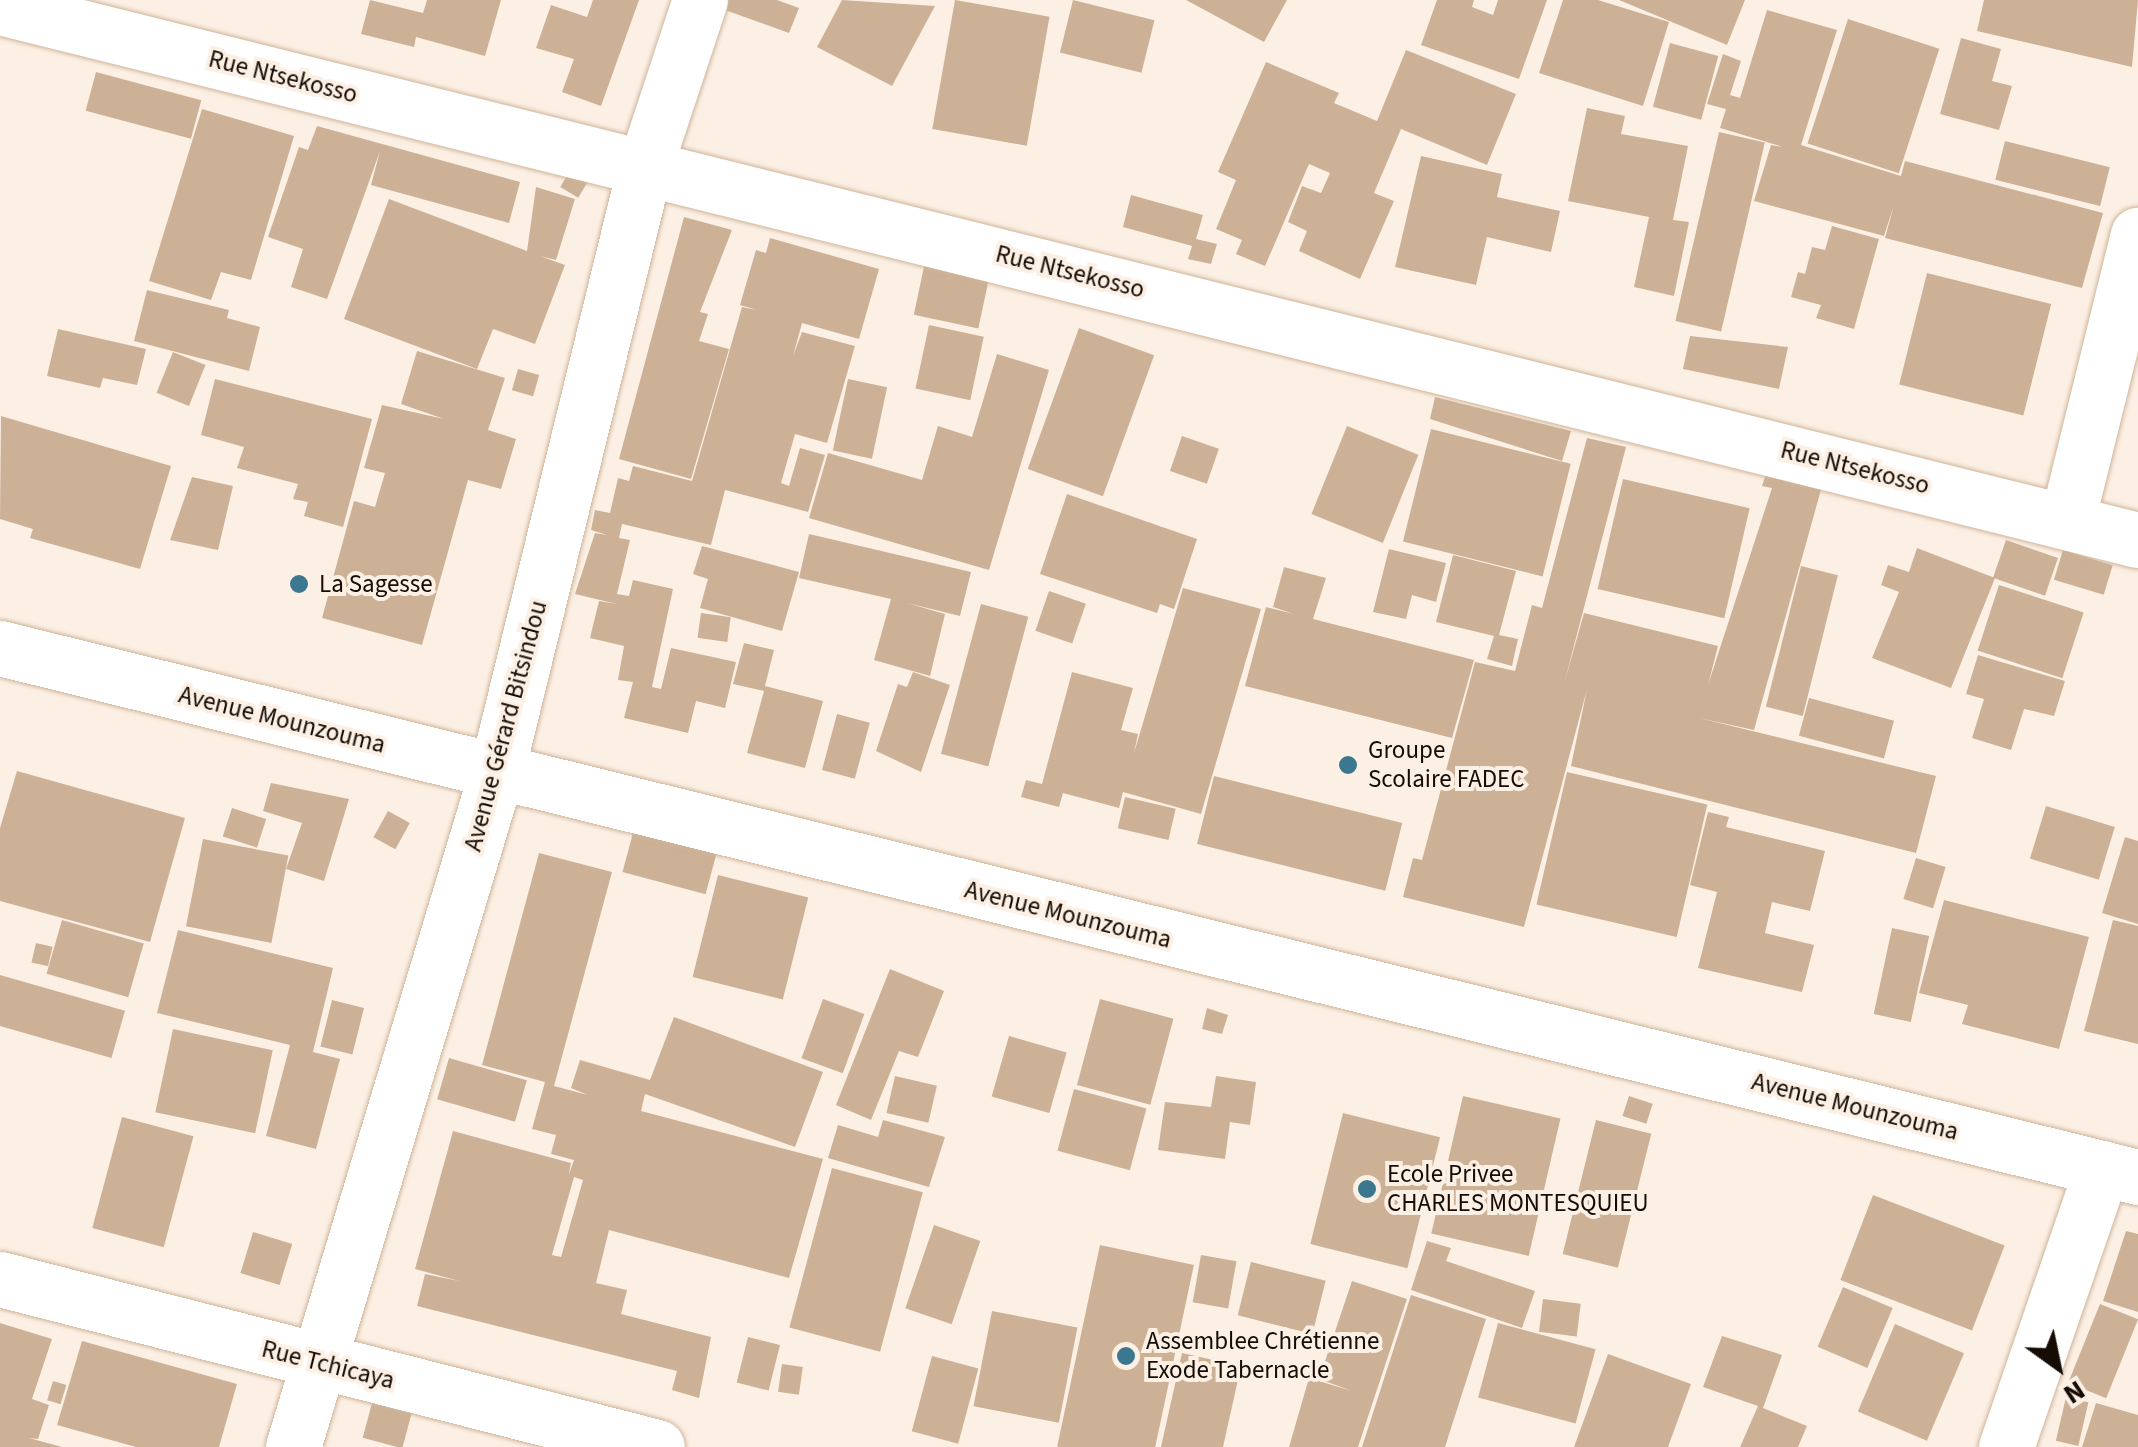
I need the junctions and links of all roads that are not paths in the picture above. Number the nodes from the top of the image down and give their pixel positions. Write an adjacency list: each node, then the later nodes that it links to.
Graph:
1 (700, 0): 3 (street, Avenue Gérard Bitsindou)
2 (0, 7): 3 (street, Rue Ntsekosso)
3 (646, 166): 5 (street, Rue Ntsekosso); 8 (street, Avenue Gérard Bitsindou)
4 (2138, 235): 5 (street)
5 (2067, 521): 6 (street, Rue Ntsekosso)
6 (2138, 540)
7 (0, 648): 8 (street, Avenue Mounzouma)
8 (496, 774): 9 (street, Avenue Mounzouma); 11 (street, Avenue Gérard Bitsindou)
9 (2120, 1172): 14 (street)
10 (0, 1280): 11 (street, Rue Tchicaya)
11 (318, 1363): 12 (street, Avenue Gérard Bitsindou); 13 (street, Rue Tchicaya)
12 (293, 1447)
13 (657, 1447)
14 (2006, 1447)

